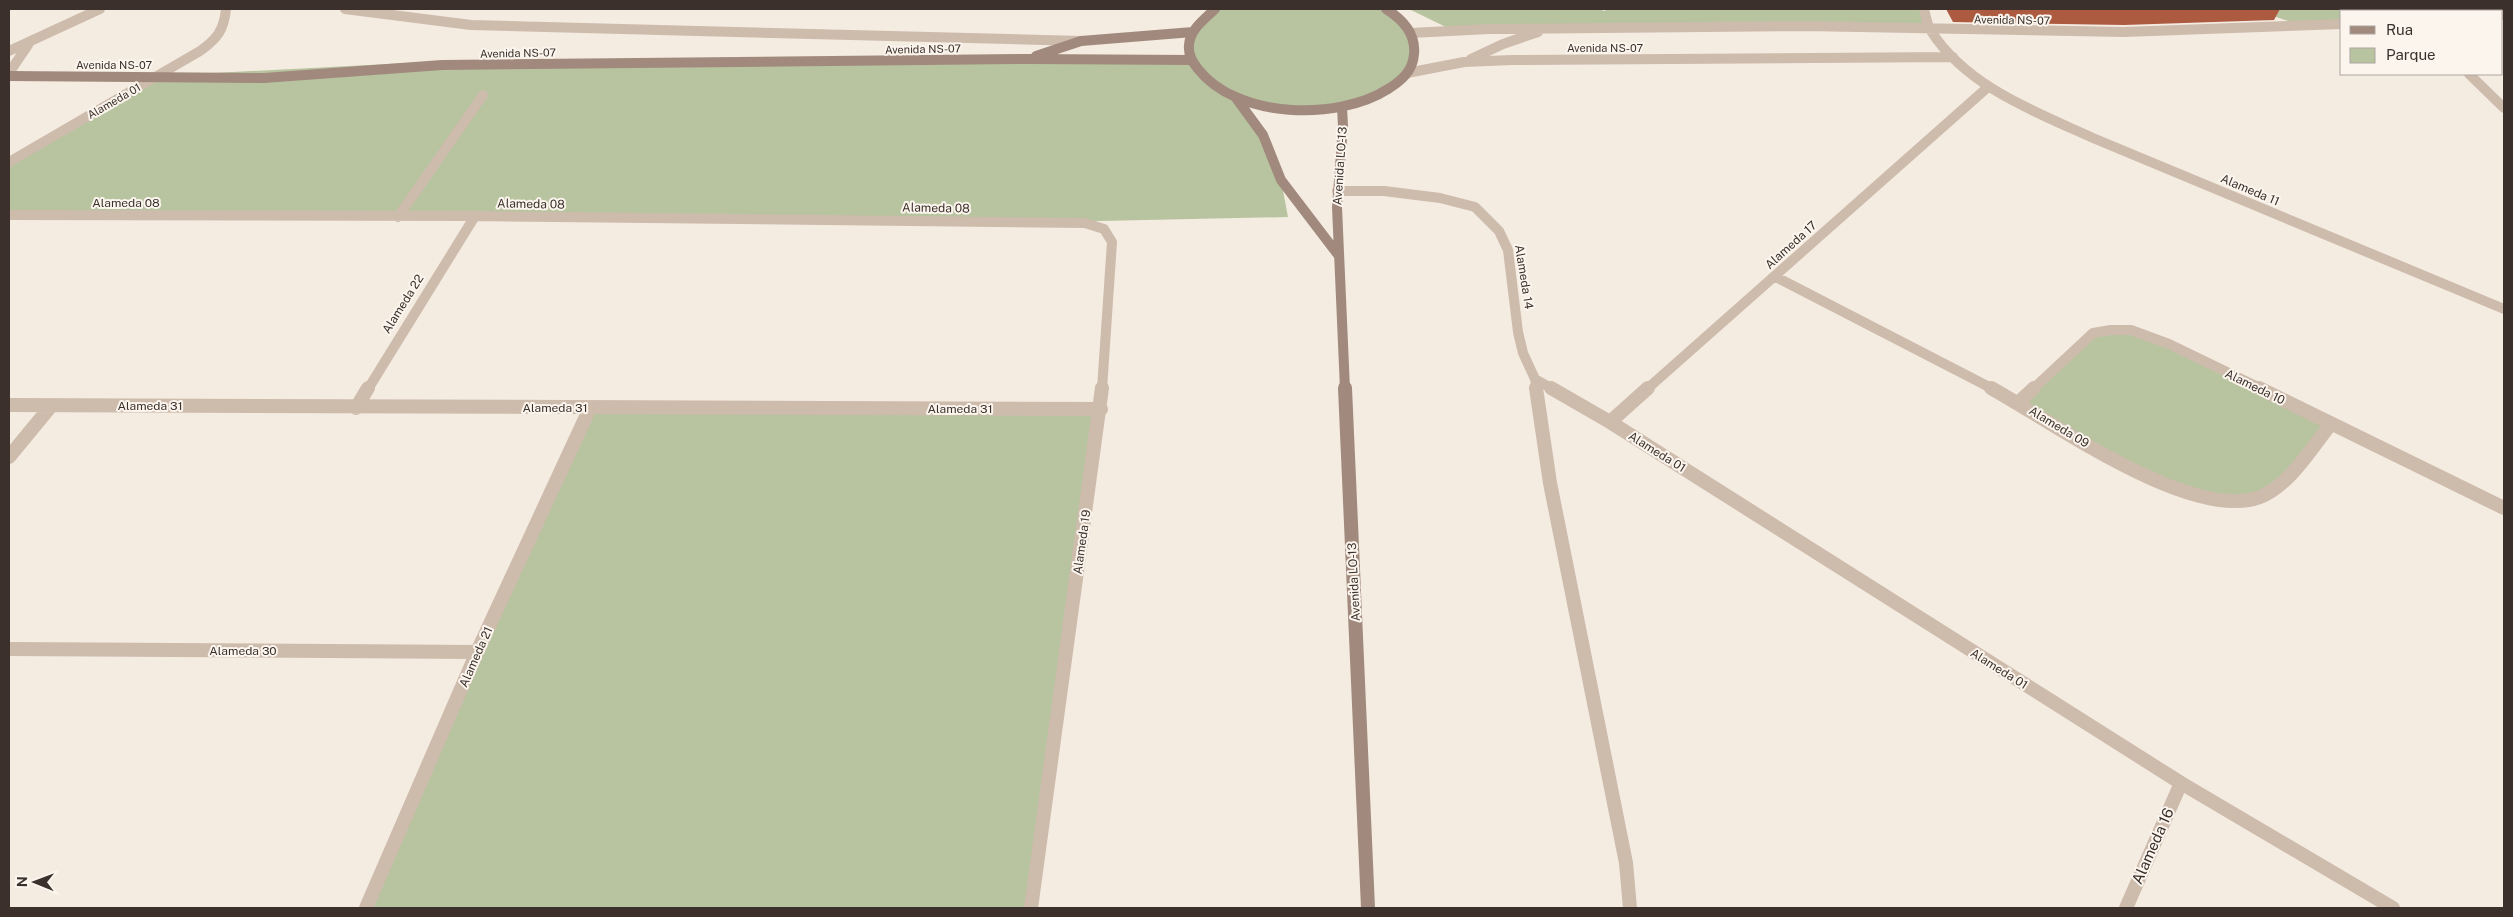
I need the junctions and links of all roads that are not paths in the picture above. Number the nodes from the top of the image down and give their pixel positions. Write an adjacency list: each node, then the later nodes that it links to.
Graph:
1 (100, 9): 13 (street)
2 (226, 9): 22 (street, Alameda 01)
3 (345, 9): 12 (street, Avenida NS-07)
4 (1215, 9): 10 (street)
5 (1386, 9): 11 (street)
6 (1924, 9): 9 (street)
7 (2340, 24): 9 (street, Avenida NS-07)
8 (1549, 29): 9 (street, Avenida NS-07); 11 (street, Avenida NS-07); 18 (street)
9 (1930, 30): 15 (street, Alameda 11)
10 (1193, 32): 12 (street, Avenida NS-07); 17 (street)
11 (1412, 33): 19 (street)
12 (1081, 41): 16 (street, Avenida NS-07)
13 (29, 43): 14 (street); 20 (street)
14 (9, 51)
15 (1953, 57): 18 (street, Avenida NS-07); 23 (street, Alameda 11)
16 (1028, 59): 17 (street, Avenida NS-07); 22 (street, Avenida NS-07)
17 (1192, 60): 25 (street)
18 (1464, 62): 19 (street, Avenida NS-07)
19 (1407, 73): 26 (street)
20 (9, 75): 22 (street, Avenida NS-07)
21 (2470, 75): 27 (street)
22 (156, 76): 28 (street, Alameda 01)
23 (1988, 87): 35 (street, Alameda 17); 36 (street, Alameda 11)
24 (482, 95): 32 (street)
25 (1236, 98): 26 (street); 34 (street)
26 (1342, 107): 29 (street, Avenida LO-13)
27 (2504, 108)
28 (9, 162)
29 (1337, 191): 34 (street, Avenida LO-13); 37 (street, Alameda 14)
30 (9, 215): 32 (street, Alameda 08)
31 (475, 216): 32 (street, Alameda 08); 33 (street, Alameda 08); 41 (street, Alameda 22)
32 (398, 217)
33 (1053, 222): 43 (street, Alameda 19)
34 (1339, 256): 53 (street, Avenida LO-13)
35 (1776, 277): 38 (street, Alameda 09); 44 (street, Alameda 17)
36 (2504, 309)
37 (1535, 379): 44 (street, Alameda 01); 54 (street, Alameda 14)
38 (2018, 403): 45 (street, Alameda 10); 45 (street, Alameda 09)
39 (9, 405): 40 (street, Alameda 31)
40 (51, 406): 41 (street, Alameda 31); 46 (street)
41 (356, 408): 42 (street, Alameda 31)
42 (590, 408): 43 (street, Alameda 31); 49 (street, Alameda 21)
43 (1101, 409): 52 (street, Alameda 19)
44 (1610, 422): 50 (street, Alameda 01)
45 (2331, 424): 47 (street, Alameda 10)
46 (9, 457)
47 (2504, 508)
48 (9, 650): 49 (street, Alameda 30)
49 (477, 652): 51 (street, Alameda 21)
50 (2181, 783): 55 (street, Alameda 16); 56 (street, Alameda 01)
51 (366, 908)
52 (1031, 908)
53 (1368, 908)
54 (1630, 908)
55 (2126, 908)
56 (2393, 908)

